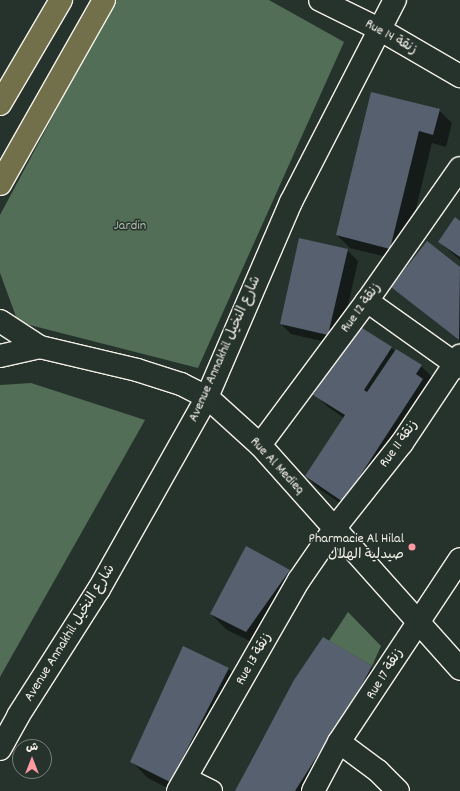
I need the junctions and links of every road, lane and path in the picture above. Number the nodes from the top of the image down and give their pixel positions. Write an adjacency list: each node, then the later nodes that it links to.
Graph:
1 (61, 0): 7 (highway)
2 (104, 0): 9 (highway)
3 (320, 0): 5 (street, Rue 14 زنقة)
4 (395, 0): 5 (street, Avenue Annakhil شارع النخيل)
5 (379, 29): 6 (street, Rue 14 زنقة); 15 (street, Avenue Annakhil شارع النخيل)
6 (460, 76)
7 (0, 104)
8 (460, 168): 10 (street, Rue 12 زنقة)
9 (0, 184)
10 (367, 301): 14 (street); 16 (street, Rue 12 زنقة)
11 (0, 321): 12 (street, Rue Al Medieq)
12 (40, 347): 13 (street, Rue Al Medieq); 15 (street, Rue Al Medieq)
13 (0, 356)
14 (458, 362): 17 (street, Rue 11 زنقة)
15 (207, 397): 16 (street, Rue Al Medieq); 22 (street, Avenue Annakhil شارع النخيل)
16 (260, 445): 17 (street, Rue Al Medieq)
17 (334, 529): 19 (street, Rue Al Medieq); 23 (street, Rue 13 زنقة)
18 (460, 559): 19 (street, Rue 17 زنقة)
19 (417, 622): 20 (street, Rue Al Medieq); 21 (street, Rue 17 زنقة)
20 (460, 670)
21 (339, 742): 25 (street, Rue 17 زنقة); 26 (street)
22 (0, 749)
23 (182, 785): 24 (street)
24 (211, 791)
25 (313, 791)
26 (398, 791)

